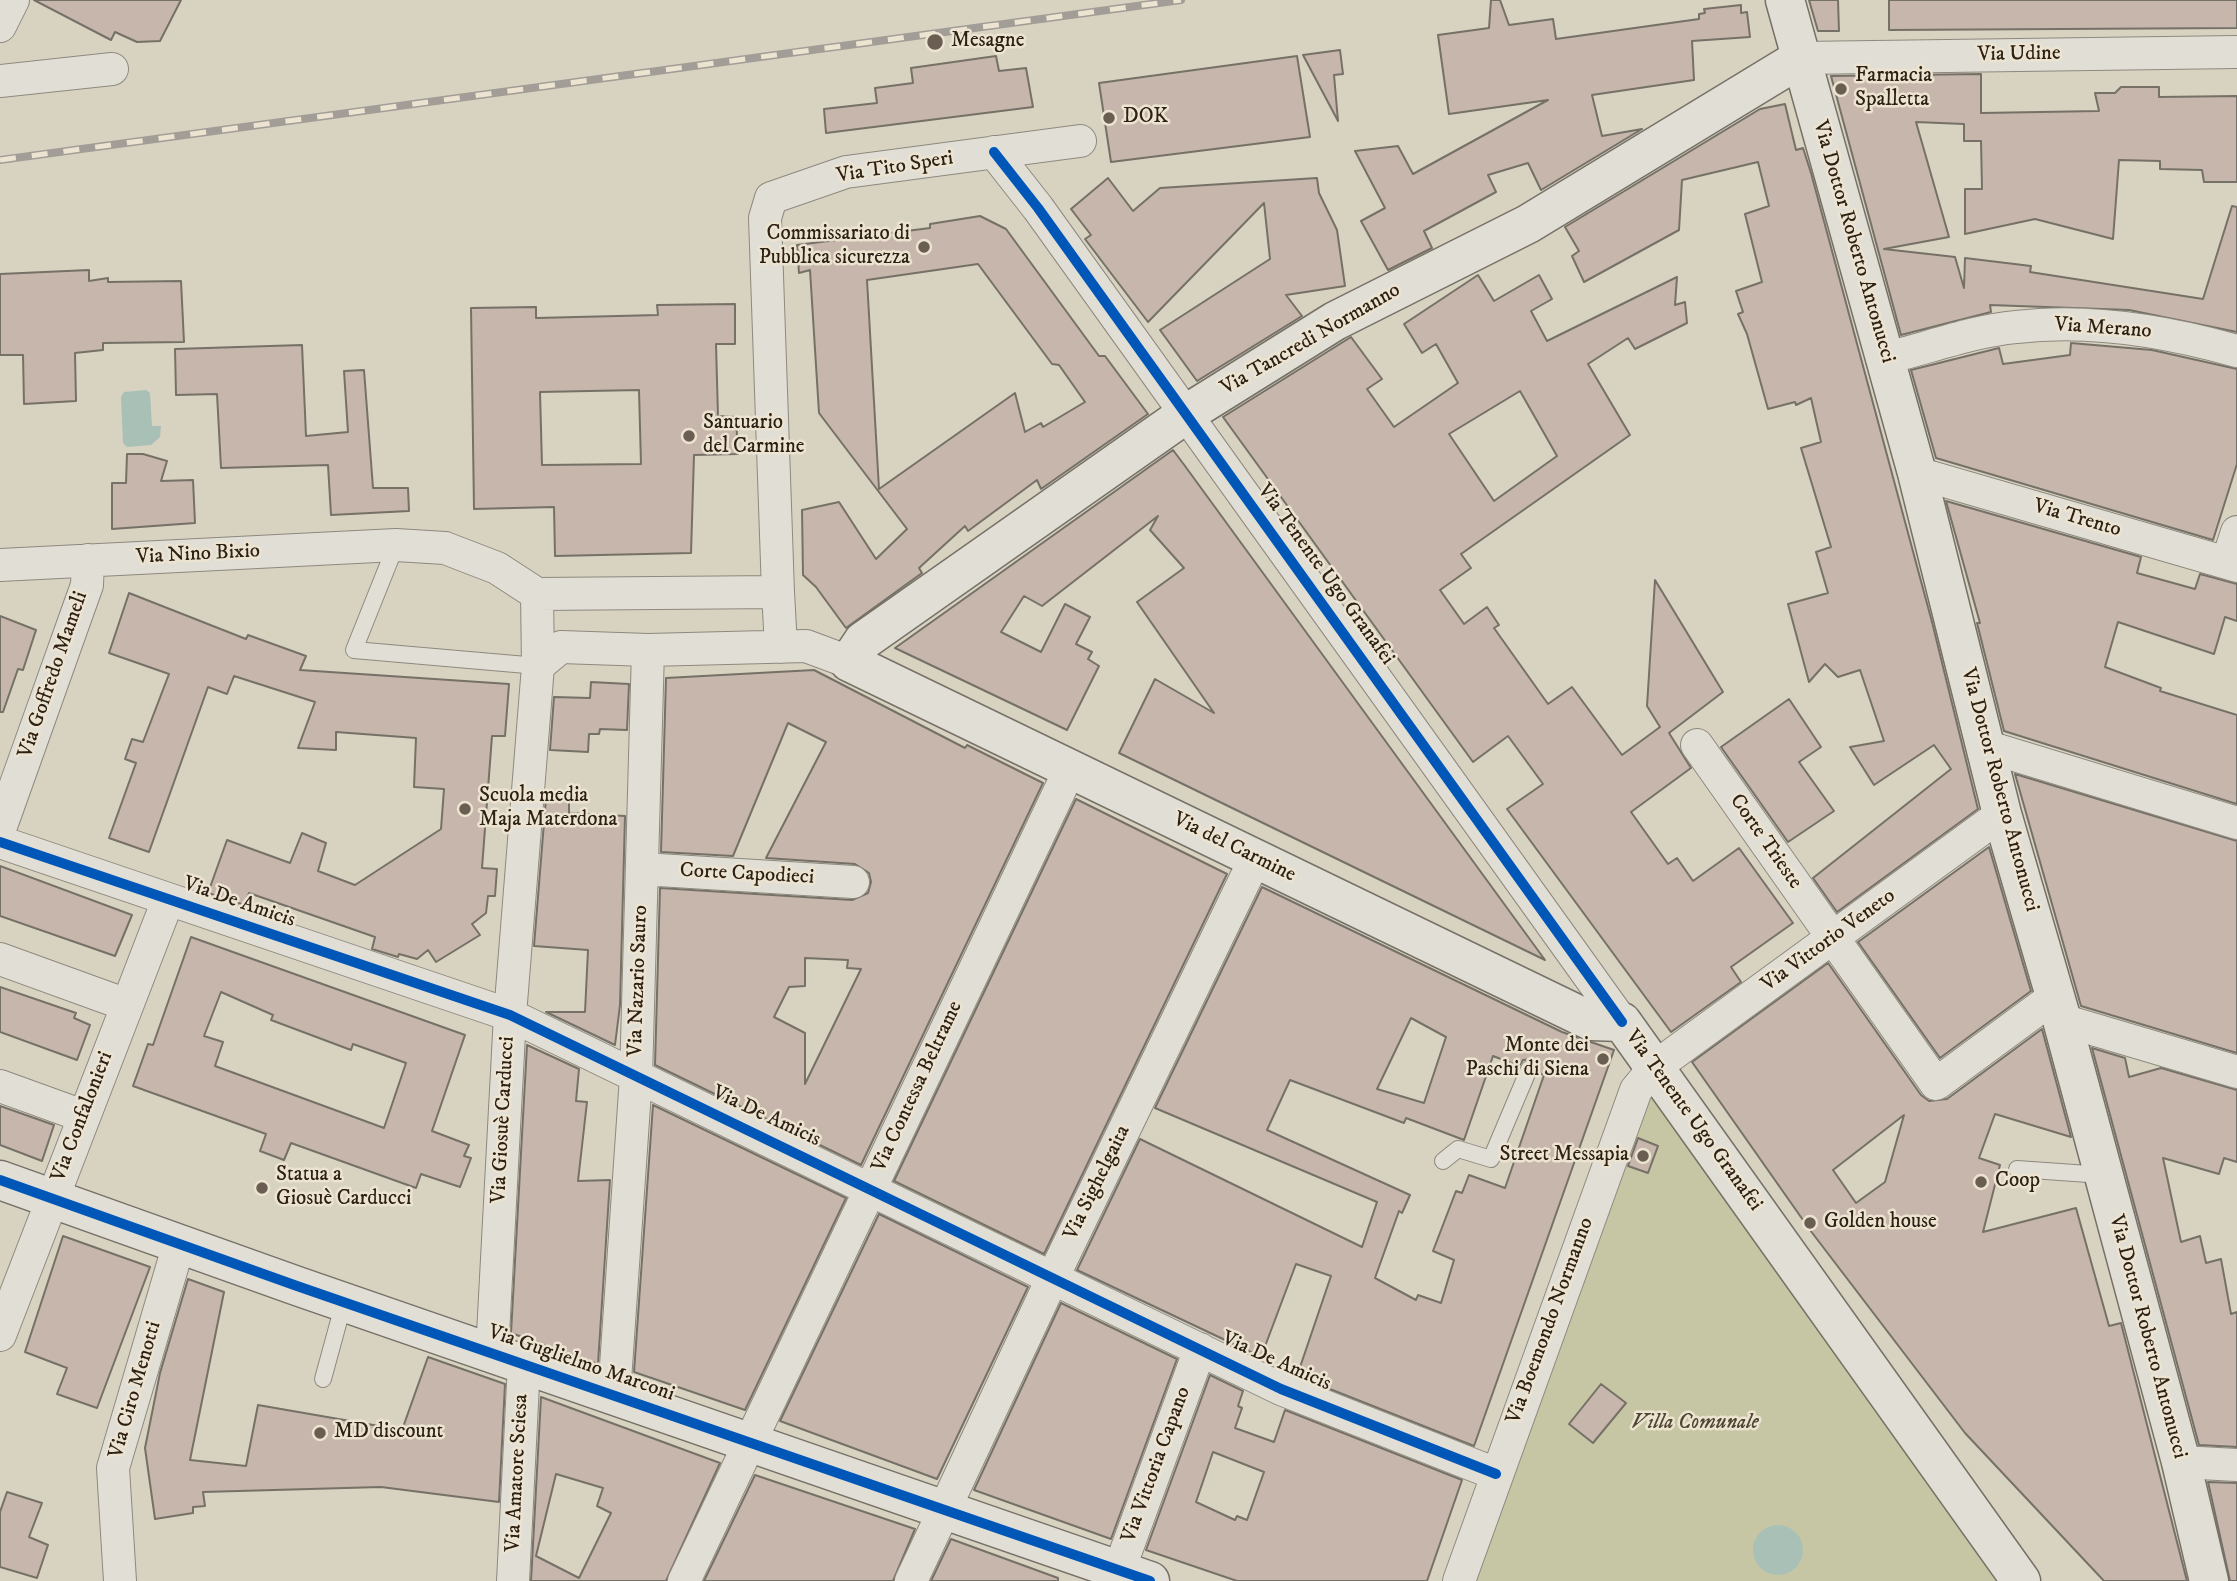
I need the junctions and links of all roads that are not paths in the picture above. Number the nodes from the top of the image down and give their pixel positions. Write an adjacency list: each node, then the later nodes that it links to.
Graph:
1 (13, 0): 3 (street)
2 (1785, 0): 5 (main road, Via Dottor Roberto Antonucci)
3 (0, 26)
4 (2237, 52): 5 (street, Via Udine)
5 (1801, 58): 11 (main road, Via Dottor Roberto Antonucci); 12 (main road, Via Tancredi Normanno)
6 (112, 69): 7 (street)
7 (0, 81)
8 (1080, 141): 9 (street, Via Tito Speri)
9 (994, 152): 12 (street, Via Tenente Ugo Granafei); 19 (street, Via Tito Speri)
10 (2237, 351): 11 (street, Via Merano)
11 (1886, 358): 13 (main road, Via Dottor Roberto Antonucci)
12 (1186, 414): 23 (main road, Via Tancredi Normanno); 41 (street, Via Tenente Ugo Granafei)
13 (1917, 473): 17 (street, Via Trento); 26 (main road, Via Dottor Roberto Antonucci)
14 (2237, 532): 17 (street)
15 (396, 545): 16 (street, Via Nino Bixio); 20 (street, Via Nino Bixio); 24 (lane)
16 (88, 560): 18 (street, Via Nino Bixio); 30 (street, Via Goffredo Mameli)
17 (2232, 564)
18 (0, 565)
19 (778, 592): 20 (street); 21 (street)
20 (537, 594): 24 (street, Via Giosuè Carducci)
21 (781, 647): 22 (street); 23 (street)
22 (648, 650): 24 (street); 33 (street, Via Nazario Sauro)
23 (849, 662): 27 (main road, Via del Carmine)
24 (538, 666): 40 (street, Via Giosuè Carducci)
25 (1697, 745): 36 (street, Corte Trieste)
26 (1988, 747): 28 (main road, Via Dottor Roberto Antonucci); 29 (street)
27 (1070, 769): 32 (main road, Via del Carmine); 52 (street, Via Contessa Beltrame)
28 (2002, 814): 36 (street, Via Vittorio Veneto); 39 (main road, Via Dottor Roberto Antonucci)
29 (2237, 823)
30 (0, 829)
31 (0, 842): 35 (street, Via De Amicis)
32 (1255, 859): 41 (main road, Via del Carmine); 55 (street, Via Sighelgaita)
33 (642, 869): 34 (street, Corte Capodieci); 45 (street, Via Nazario Sauro)
34 (853, 881)
35 (168, 900): 38 (street, Via Confalonieri); 40 (street, Via De Amicis)
36 (1832, 938): 39 (street, Corte Trieste); 42 (street, Via Vittorio Veneto)
37 (0, 959): 38 (street)
38 (127, 1005): 47 (street, Via Confalonieri)
39 (2058, 1008): 44 (street); 50 (main road, Via Dottor Roberto Antonucci)
40 (510, 1015): 45 (street, Via De Amicis); 59 (street, Via Giosuè Carducci)
41 (1622, 1022): 42 (main road, Via Tenente Ugo Granafei)
42 (1655, 1068): 65 (street, Via Boemondo Normanno); 73 (main road, Via Tenente Ugo Granafei)
43 (1529, 1069): 48 (lane)
44 (2237, 1072)
45 (636, 1077): 52 (street, Via De Amicis); 61 (street, Via Nazario Sauro)
46 (0, 1086): 47 (street)
47 (83, 1116): 53 (street, Via Confalonieri)
48 (1443, 1161)
49 (2017, 1169): 50 (lane)
50 (2103, 1175): 63 (main road, Via Dottor Roberto Antonucci)
51 (0, 1180): 53 (main road, Via Guglielmo Marconi)
52 (870, 1187): 55 (street, Via De Amicis); 62 (street, Via Contessa Beltrame)
53 (52, 1198): 54 (main road, Via Guglielmo Marconi); 57 (street, Via Confalonieri)
54 (179, 1244): 56 (main road, Via Guglielmo Marconi); 68 (street, Via Ciro Menotti)
55 (1053, 1277): 58 (street, Via De Amicis); 66 (street, Via Sighelgaita)
56 (344, 1302): 59 (main road, Via Guglielmo Marconi); 60 (lane)
57 (0, 1335)
58 (1200, 1349): 65 (street, Via De Amicis); 67 (street, Via Vittoria Capano)
59 (508, 1359): 61 (main road, Via Guglielmo Marconi); 69 (street, Via Amatore Sciesa)
60 (323, 1379)
61 (614, 1395): 62 (main road, Via Guglielmo Marconi)
62 (750, 1443): 66 (main road, Via Guglielmo Marconi); 70 (street, Via Contessa Beltrame)
63 (2181, 1462): 64 (street); 74 (main road, Via Dottor Roberto Antonucci)
64 (2237, 1465)
65 (1496, 1474): 72 (street, Via Boemondo Normanno)
66 (947, 1510): 67 (main road, Via Guglielmo Marconi); 71 (street, Via Sighelgaita)
67 (1128, 1577)
68 (120, 1581)
69 (513, 1581)
70 (684, 1581)
71 (911, 1581)
72 (1459, 1581)
73 (2021, 1581)
74 (2208, 1581)

